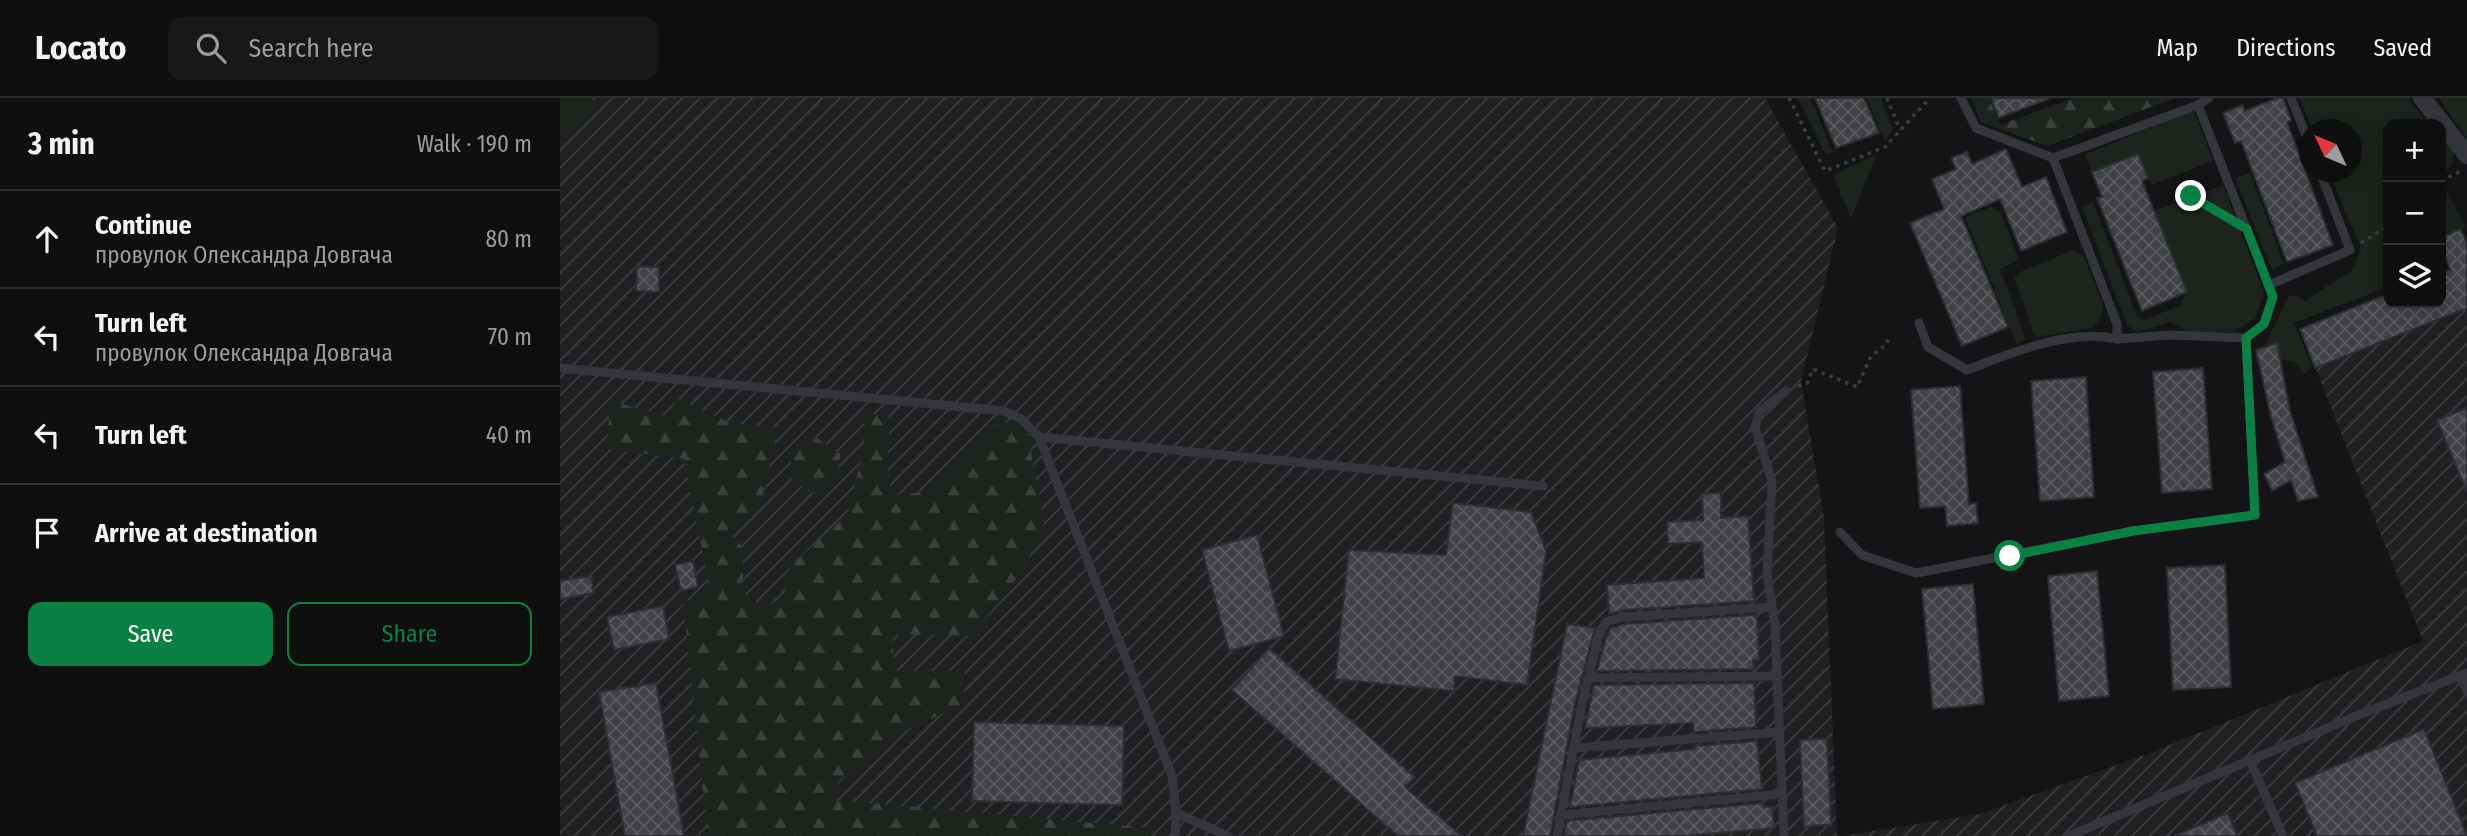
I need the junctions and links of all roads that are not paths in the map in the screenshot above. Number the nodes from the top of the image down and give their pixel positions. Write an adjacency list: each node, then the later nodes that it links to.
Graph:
1 (1961, 98): 8 (lane)
2 (2209, 98): 5 (lane)
3 (2291, 98): 6 (lane)
4 (2422, 98): 7 (street)
5 (2198, 105): 8 (lane); 10 (lane)
6 (2299, 119)
7 (2467, 155)
8 (2053, 158): 13 (lane)
9 (2324, 182): 10 (lane)
10 (2269, 285): 12 (lane)
11 (1919, 323): 13 (lane)
12 (2246, 338): 13 (lane); 18 (lane)
13 (2117, 339)
14 (560, 368): 16 (lane)
15 (1786, 391): 19 (lane)
16 (1039, 437): 17 (lane); 28 (lane)
17 (1543, 486)
18 (1840, 532)
19 (1772, 607): 21 (lane); 22 (lane)
20 (2464, 674): 23 (lane); 26 (lane)
21 (1777, 676): 22 (lane); 24 (lane)
22 (1588, 678): 25 (lane)
23 (2467, 691)
24 (1780, 732): 25 (lane); 27 (lane)
25 (1574, 748): 29 (lane)
26 (2250, 760): 34 (lane); 35 (lane)
27 (1782, 794): 29 (lane); 33 (lane)
28 (1176, 813): 30 (lane); 31 (lane)
29 (1561, 816): 32 (lane)
30 (1175, 836)
31 (1228, 836)
32 (1557, 836)
33 (1784, 836)
34 (2069, 836)
35 (2283, 836)

